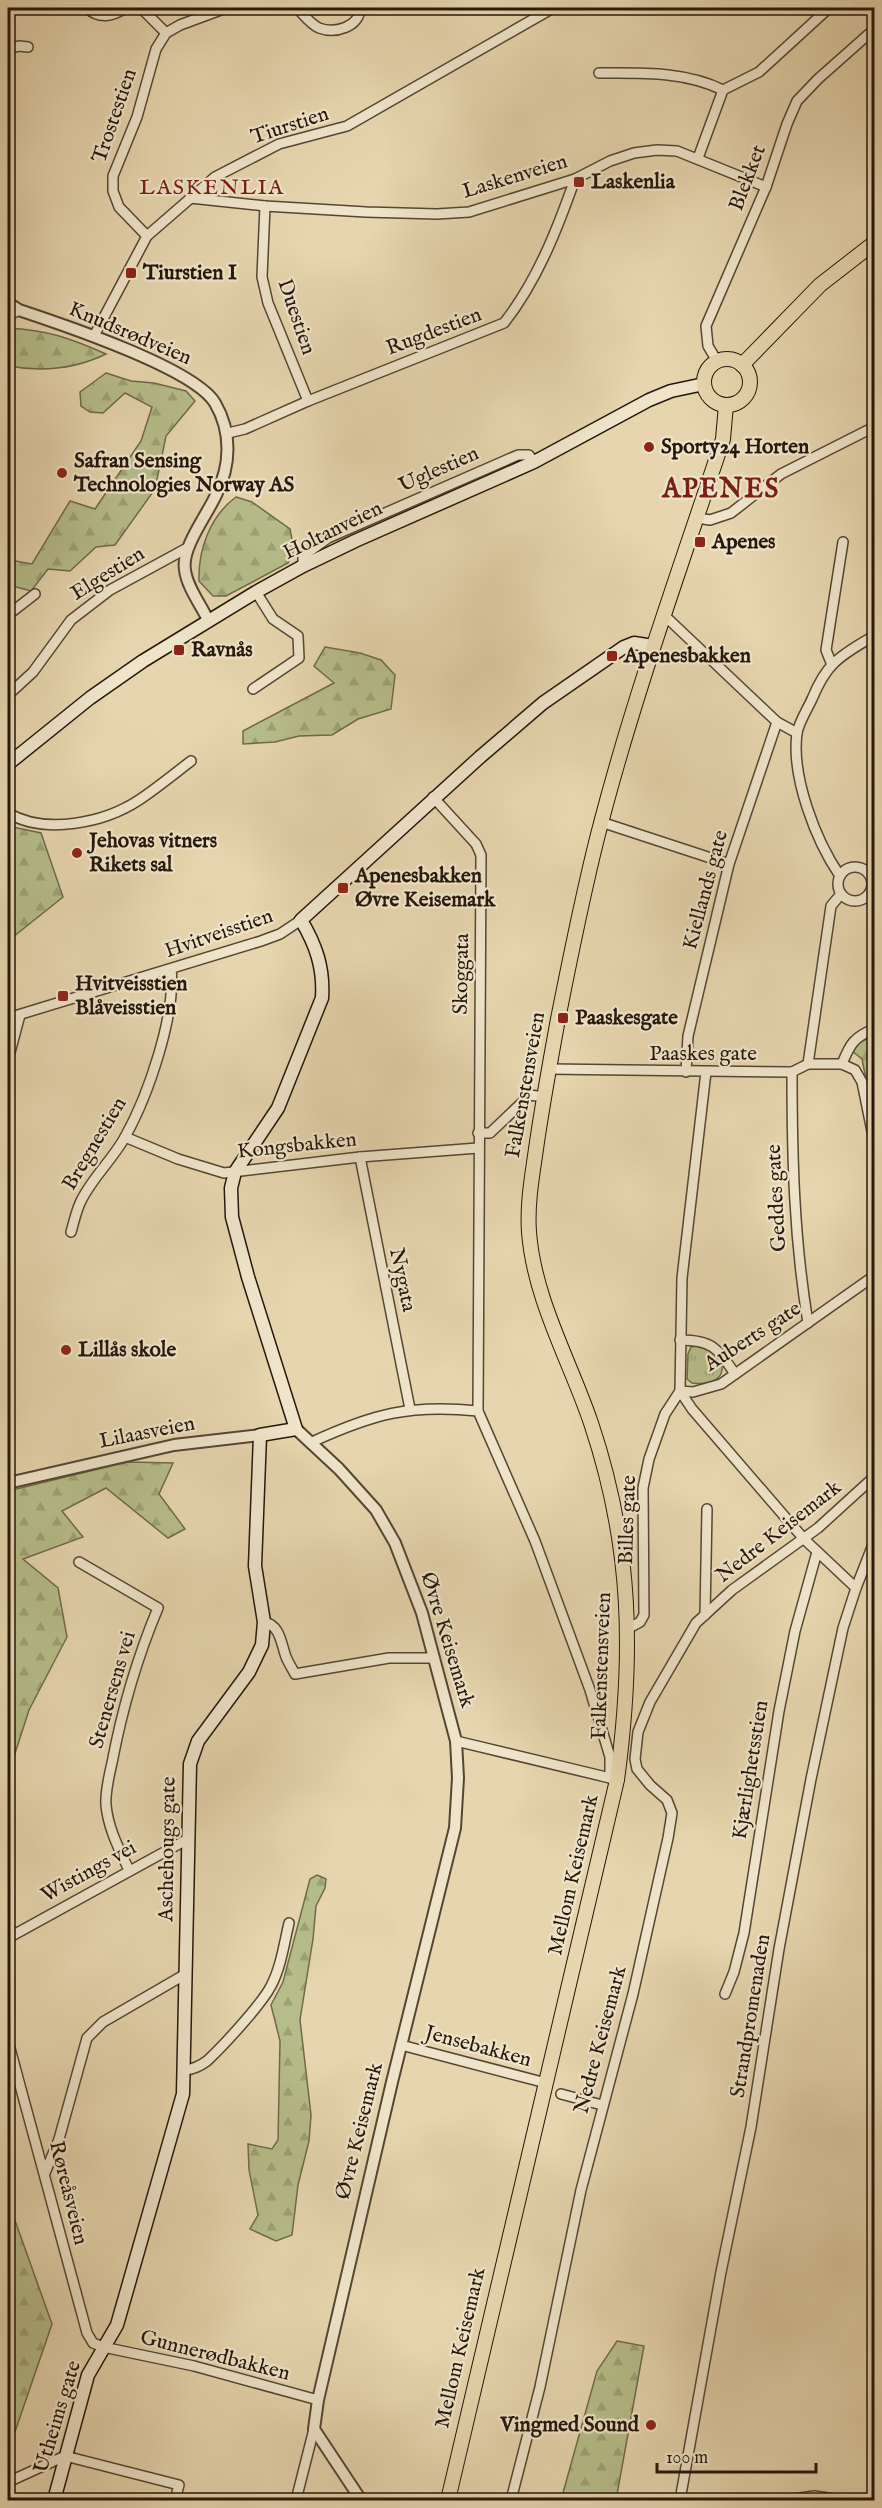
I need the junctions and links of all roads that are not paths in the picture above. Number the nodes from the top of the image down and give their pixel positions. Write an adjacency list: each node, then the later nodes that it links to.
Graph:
1 (87, 8): 2 (street)
2 (126, 8)
3 (141, 8): 10 (street)
4 (226, 8): 10 (street)
5 (297, 8): 6 (street)
6 (360, 8)
7 (552, 8): 18 (street, Tiurstien)
8 (829, 8): 14 (street)
9 (871, 32): 17 (street, Blekket)
10 (166, 33): 20 (street, Trostestien)
11 (28, 47): 12 (street)
12 (8, 49)
13 (599, 73): 14 (street)
14 (723, 90): 15 (street)
15 (698, 158): 16 (street, Laskenveien); 17 (street, Laskenveien)
16 (575, 179): 19 (street, Laskenveien); 29 (street, Rugdestien)
17 (766, 187): 26 (street, Blekket)
18 (190, 198): 19 (street, Laskenveien); 20 (street, Tiurstien)
19 (265, 206): 29 (street, Duestien)
20 (147, 236): 25 (street, Tiurstien)
21 (874, 243): 27 (main road)
22 (8, 303): 23 (street, Knudsrødveien)
23 (19, 310): 24 (street); 25 (street, Knudsrødveien)
24 (8, 316)
25 (94, 336): 32 (street, Knudsrødveien)
26 (717, 361): 27 (main road); 28 (main road)
27 (742, 365): 30 (main road)
28 (704, 384): 30 (main road); 36 (main road, Holtanveien)
29 (308, 401): 32 (street, Rugdestien)
30 (726, 405): 33 (main road, Falkenstensveien)
31 (874, 427): 33 (street)
32 (228, 434): 35 (street, Knudsrødveien)
33 (697, 518): 39 (main road, Falkenstensveien)
34 (843, 542): 43 (street)
35 (189, 547): 40 (street, Knudsrødveien); 45 (street, Elgestien)
36 (256, 592): 40 (main road, Holtanveien); 44 (street)
37 (35, 594): 38 (street)
38 (9, 610)
39 (664, 615): 42 (main road, Falkenstensveien); 46 (street)
40 (208, 620): 49 (main road, Holtanveien)
41 (874, 636): 43 (street)
42 (653, 646): 50 (main road); 52 (main road, Falkenstensveien)
43 (832, 665): 47 (street)
44 (253, 689)
45 (8, 695)
46 (777, 722): 47 (street); 53 (street, Kiellands gate)
47 (797, 733): 55 (street)
48 (191, 761): 51 (street)
49 (8, 764)
50 (433, 797): 59 (main road); 72 (street, Skoggata)
51 (8, 813)
52 (601, 822): 53 (street); 67 (main road, Falkenstensveien)
53 (729, 864): 68 (street, Kiellands gate)
54 (872, 873): 55 (street); 57 (street)
55 (840, 876): 56 (street)
56 (842, 894): 57 (street); 65 (street)
57 (867, 895): 58 (street)
58 (874, 903)
59 (301, 920): 60 (street, Hvitveisstien); 77 (main road)
60 (171, 969): 61 (street, Hvitveisstien); 73 (street, Bregnestien)
61 (20, 1015): 62 (street, Hvitveisstien); 64 (street)
62 (8, 1018)
63 (874, 1029): 66 (street)
64 (8, 1060)
65 (808, 1064): 66 (street, Paaskes gate); 70 (street, Paaskes gate)
66 (842, 1064): 74 (street, Paaskes gate)
67 (548, 1070): 68 (street, Paaskes gate); 71 (main road, Falkenstensveien)
68 (686, 1072): 69 (street, Paaskes gate)
69 (706, 1072): 70 (street, Paaskes gate); 81 (street)
70 (792, 1072): 80 (street, Geddes gate)
71 (544, 1096): 72 (street); 99 (main road, Falkenstensveien)
72 (478, 1133): 75 (street, Skoggata)
73 (125, 1137): 77 (street, Kongsbakken); 78 (street, Bregnestien)
74 (874, 1141)
75 (478, 1148): 76 (street, Kongsbakken); 85 (street, Skoggata)
76 (360, 1157): 77 (street, Kongsbakken); 84 (street, Nygata)
77 (235, 1172): 86 (main road)
78 (71, 1232)
79 (874, 1276): 80 (street, Auberts gate)
80 (808, 1323): 82 (street, Auberts gate)
81 (680, 1340): 82 (street); 83 (street)
82 (735, 1374): 83 (street, Auberts gate)
83 (680, 1391): 92 (street); 99 (street, Billes gate)
84 (410, 1409): 85 (street); 88 (street)
85 (478, 1411): 102 (street, Mellom Keisemark)
86 (296, 1429): 87 (main road, Lilaasveien); 88 (street, Øvre Keisemark)
87 (260, 1435): 90 (street, Lilaasveien); 98 (main road, Aschehougs gate)
88 (312, 1442): 100 (street, Øvre Keisemark)
89 (874, 1477): 92 (street, Nedre Keisemark)
90 (8, 1483)
91 (707, 1509): 97 (street, Nedre Keisemark)
92 (804, 1539): 94 (street); 97 (street, Nedre Keisemark)
93 (874, 1542): 96 (street, Strandpromenaden)
94 (817, 1552): 96 (street); 108 (street, Kjærlighetsstien)
95 (79, 1562): 104 (street, Stenersens vei)
96 (856, 1588): 127 (street, Strandpromenaden)
97 (705, 1615): 114 (street, Nedre Keisemark)
98 (264, 1622): 100 (street); 103 (main road, Aschehougs gate)
99 (628, 1628): 102 (main road, Falkenstensveien)
100 (434, 1658): 101 (street, Øvre Keisemark)
101 (456, 1741): 102 (street); 110 (street, Øvre Keisemark)
102 (614, 1779): 112 (main road, Mellom Keisemark)
103 (188, 1839): 104 (street, Wistings vei); 107 (main road, Aschehougs gate)
104 (129, 1870): 106 (street, Wistings vei)
105 (289, 1923): 111 (street)
106 (8, 1938)
107 (184, 1975): 111 (main road, Aschehougs gate); 115 (street)
108 (724, 1994)
109 (8, 2041): 115 (street, Røreåsveien)
110 (401, 2045): 112 (street, Jensebakken); 117 (street, Øvre Keisemark)
111 (186, 2070): 116 (main road, Aschehougs gate)
112 (546, 2083): 125 (main road, Mellom Keisemark)
113 (561, 2094): 114 (street)
114 (602, 2105): 126 (street, Nedre Keisemark)
115 (45, 2173): 116 (street, Røreåsveien)
116 (103, 2347): 117 (street, Gunnerødbakken); 119 (main road, Utheims gate)
117 (318, 2400): 118 (street, Øvre Keisemark)
118 (314, 2429): 123 (street); 124 (street)
119 (65, 2456): 120 (street); 121 (main road, Utheims gate); 122 (street)
120 (8, 2482)
121 (54, 2500)
122 (175, 2500)
123 (296, 2500)
124 (361, 2500)
125 (448, 2500)
126 (512, 2500)
127 (680, 2500)
128 (787, 2500): 129 (street)
129 (842, 2500)

